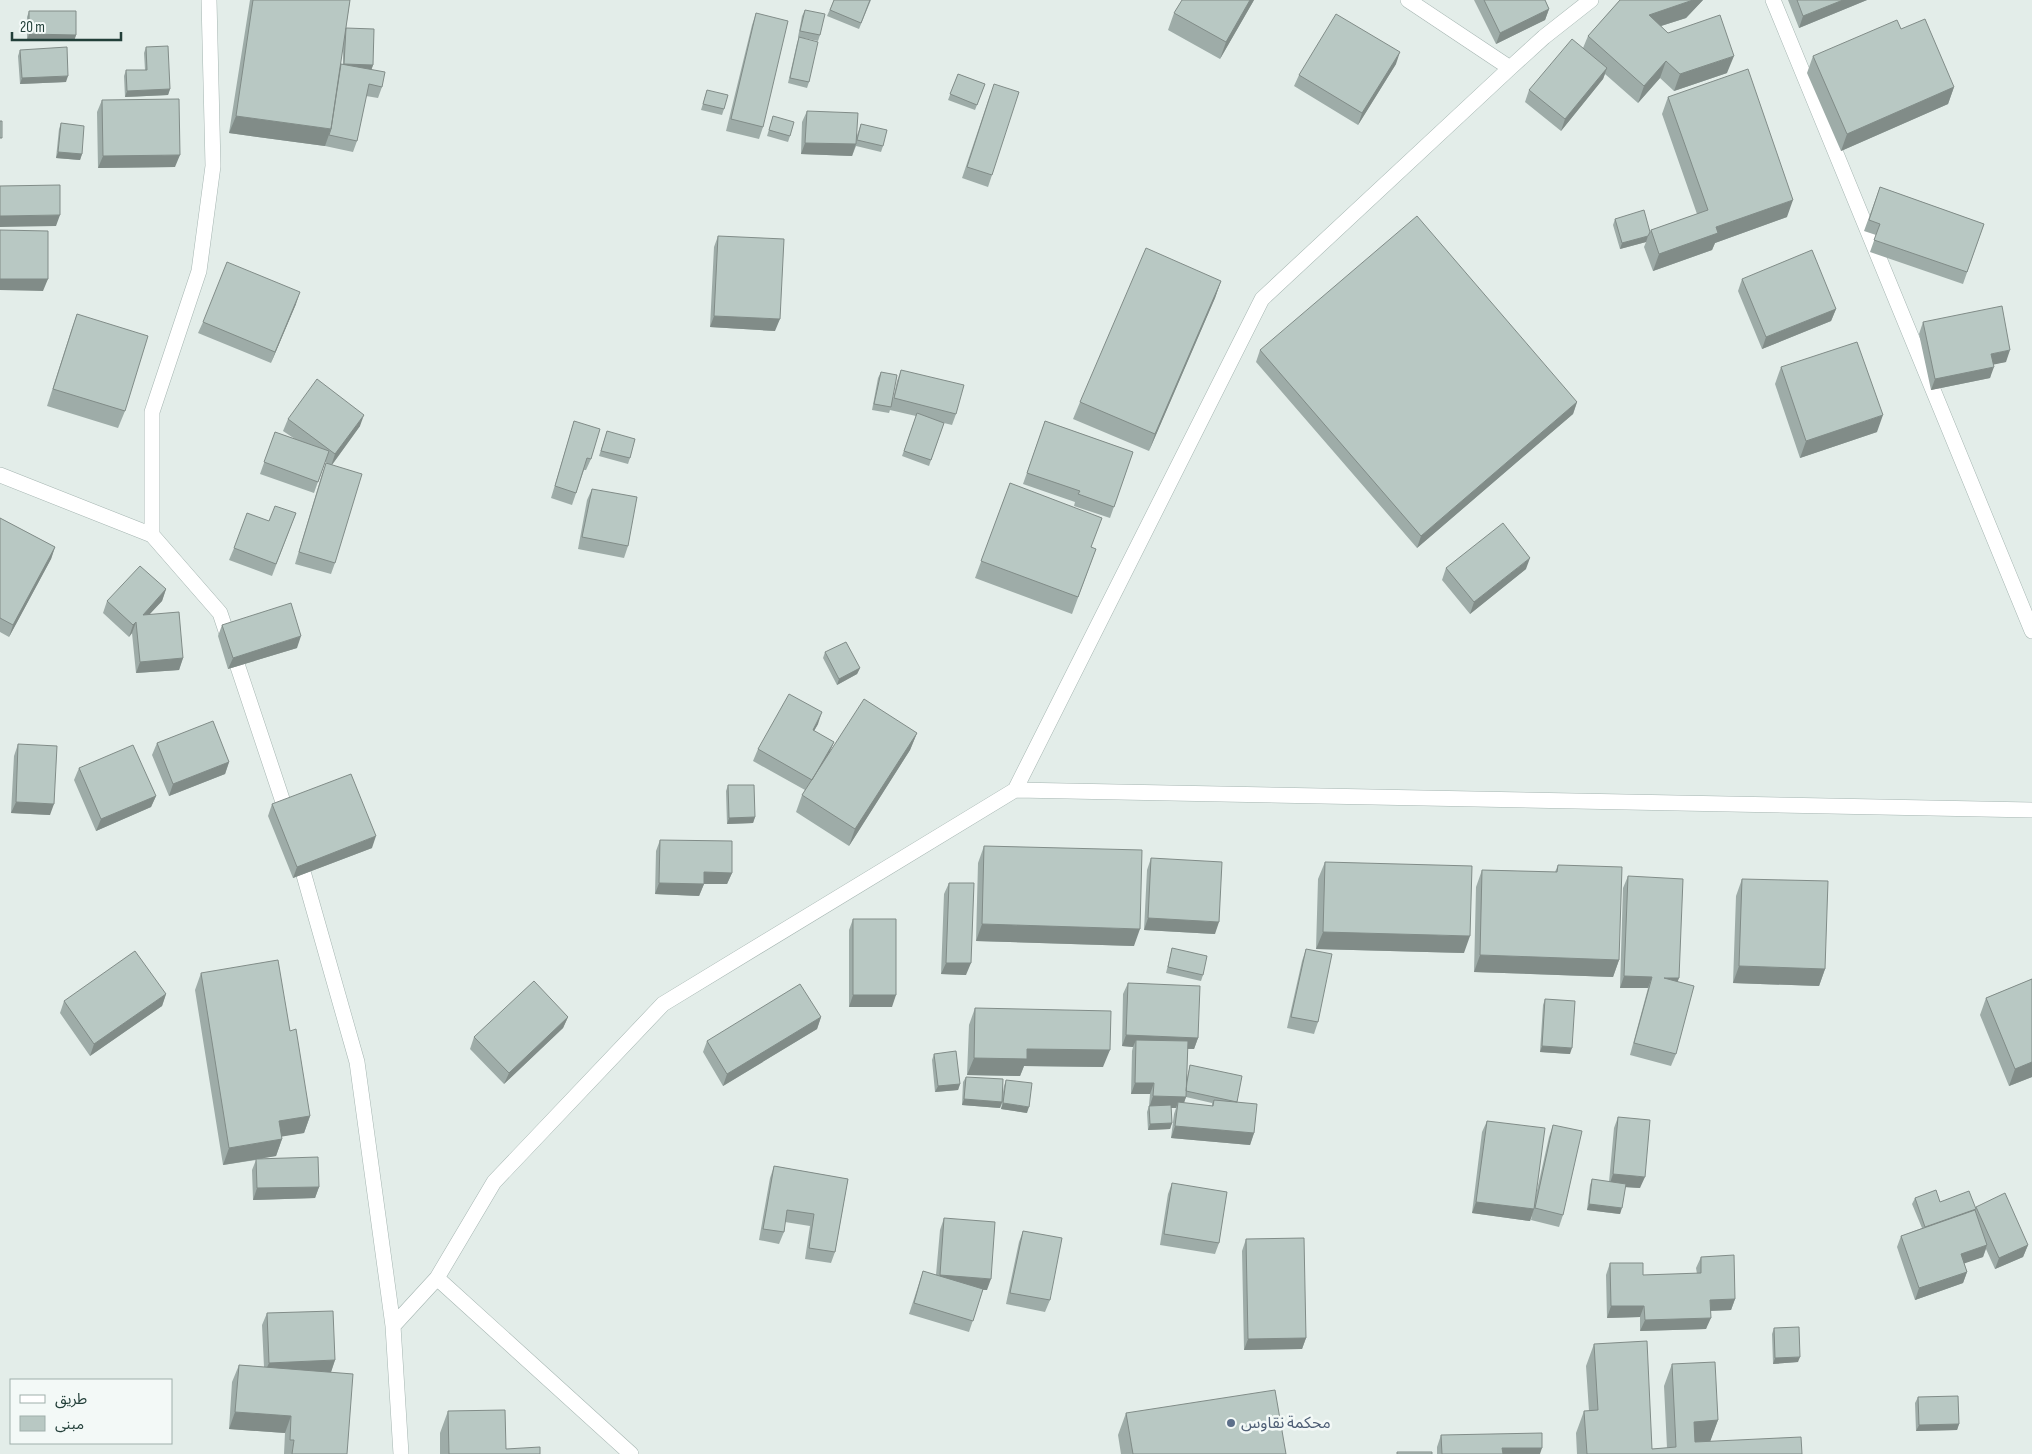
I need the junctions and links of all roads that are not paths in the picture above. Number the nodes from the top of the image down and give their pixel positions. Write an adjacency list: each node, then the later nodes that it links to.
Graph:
1 (210, 0): 7 (street)
2 (1408, 0): 5 (street)
3 (1591, 0): 5 (street)
4 (1773, 0): 8 (street)
5 (1510, 68): 9 (street)
6 (0, 475): 7 (street)
7 (152, 535): 12 (street)
8 (2032, 631)
9 (1015, 790): 10 (street); 11 (street)
10 (2032, 810)
11 (437, 1278): 12 (street); 14 (street)
12 (393, 1326): 13 (street)
13 (401, 1454)
14 (631, 1454)

